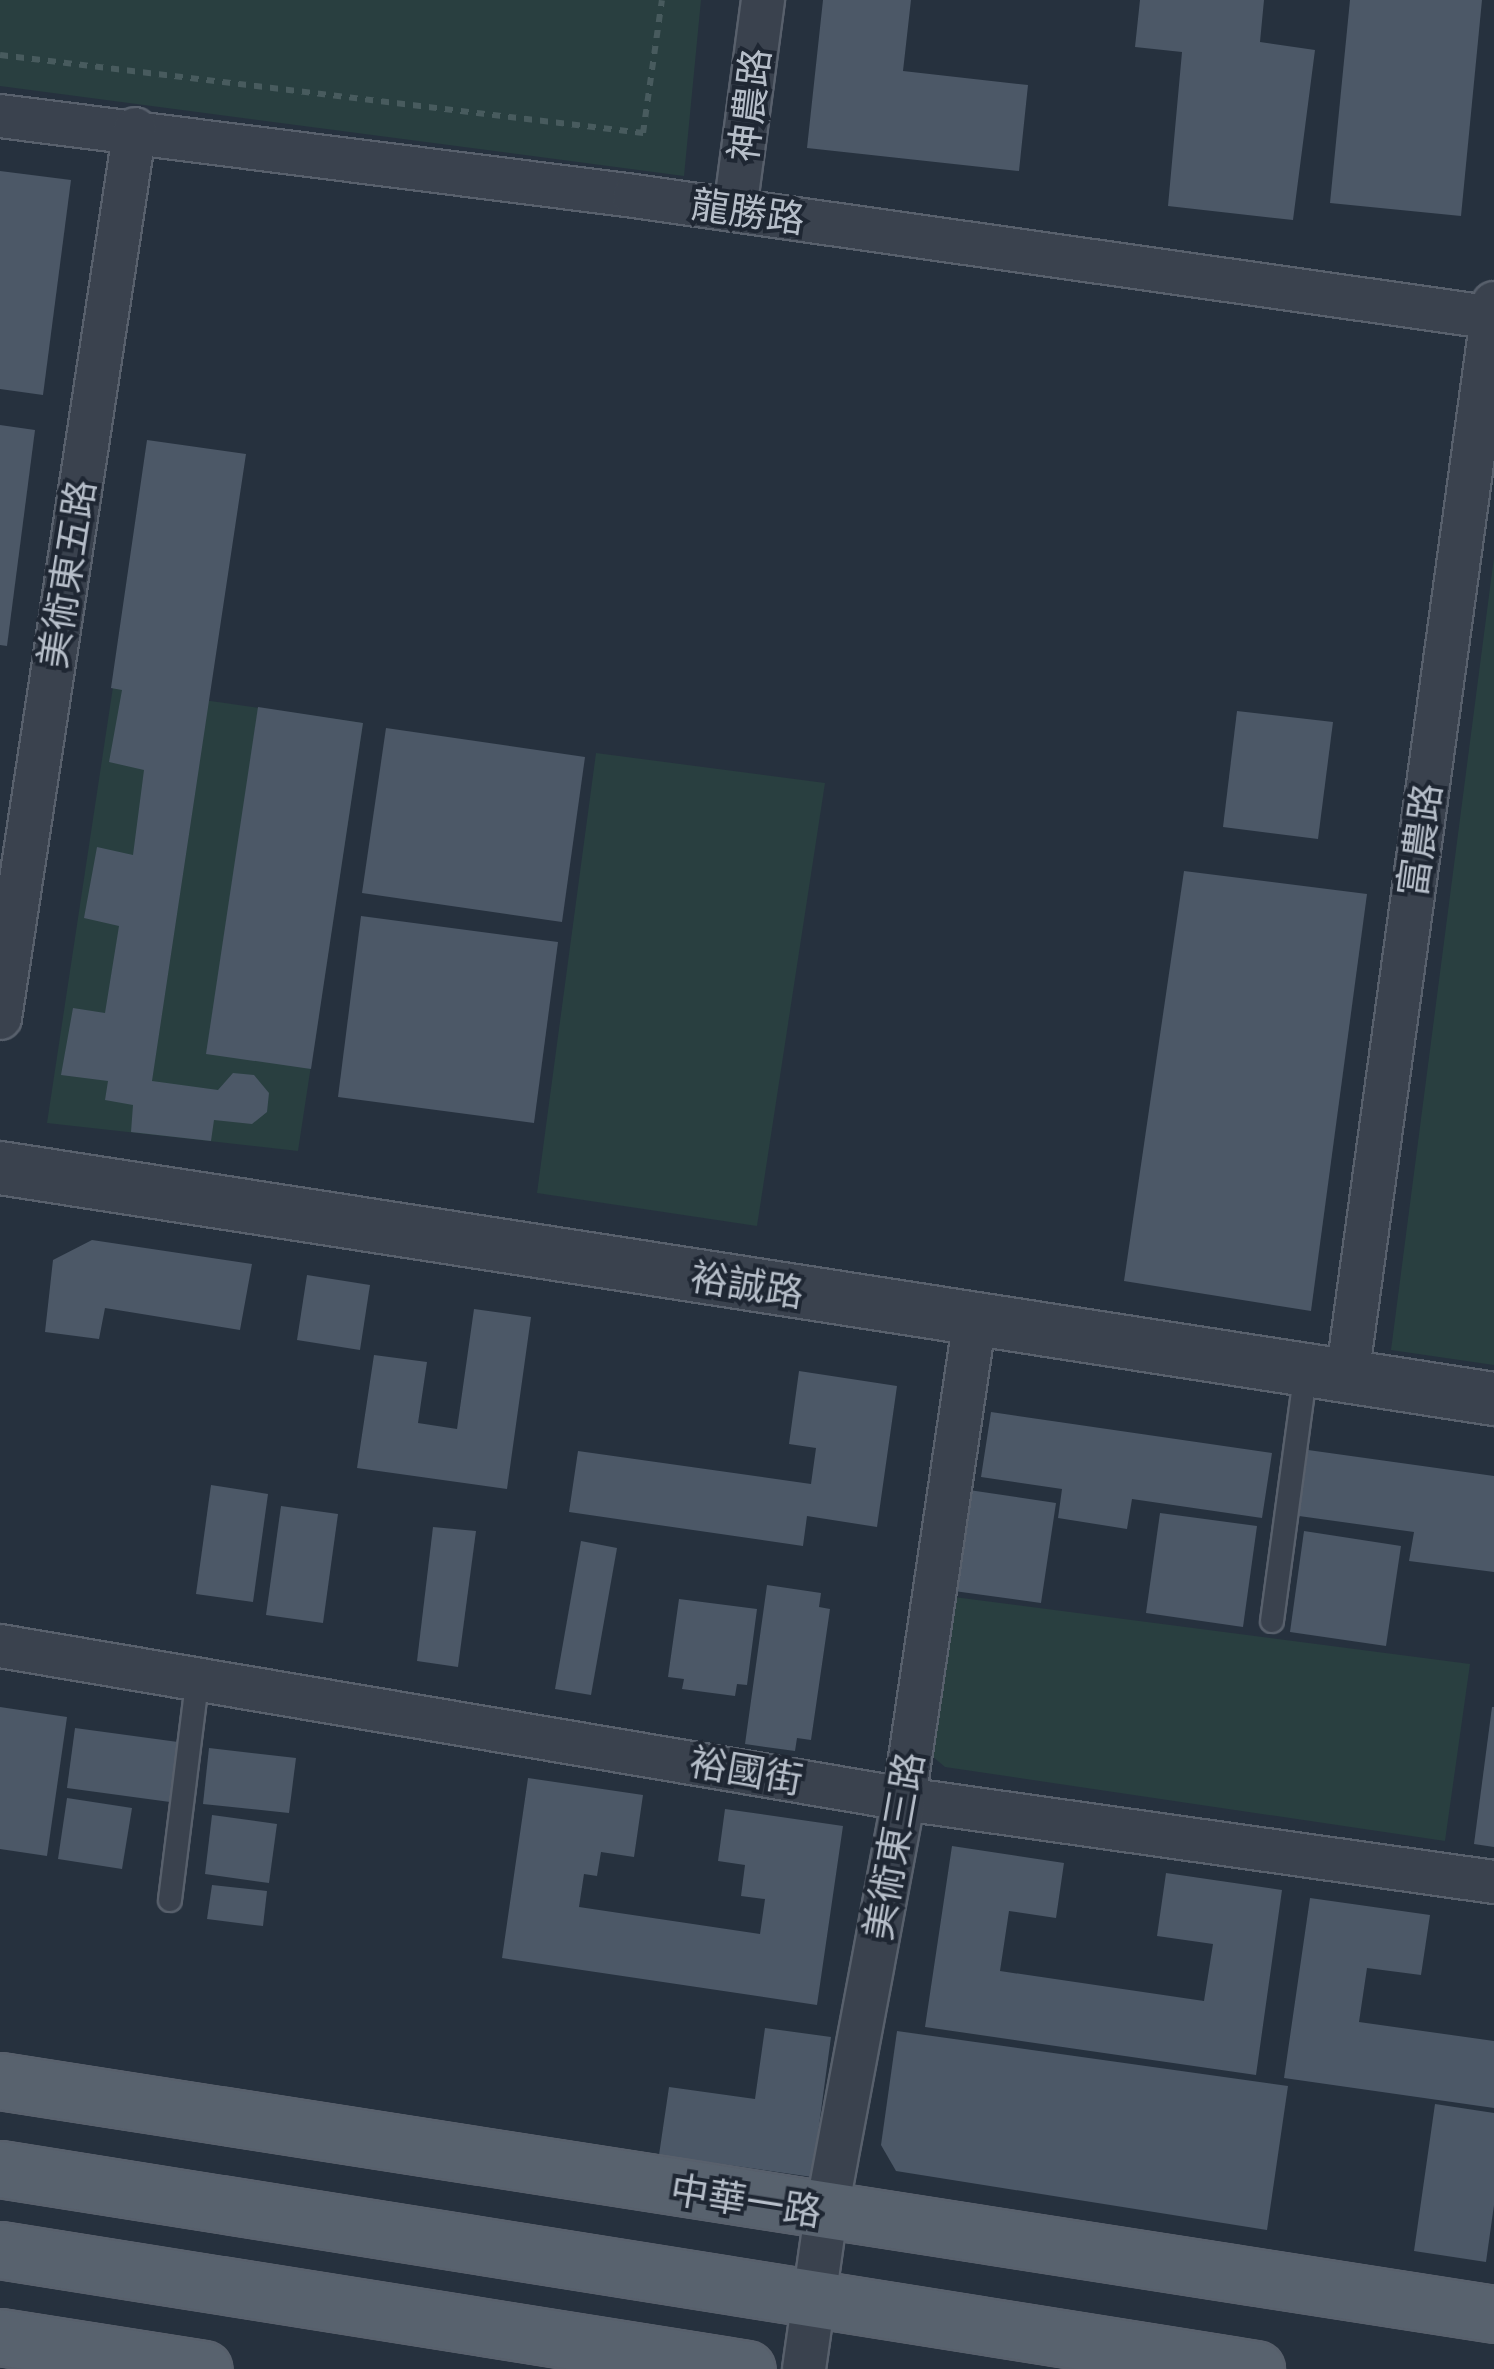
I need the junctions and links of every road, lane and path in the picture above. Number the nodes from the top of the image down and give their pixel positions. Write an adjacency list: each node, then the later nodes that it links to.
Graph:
1 (662, 0): 3 (path)
2 (763, 0): 6 (street, 神農路)
3 (0, 55)
4 (0, 116): 5 (street, 龍勝路)
5 (135, 130): 6 (street, 龍勝路); 8 (street, 美術東五路)
6 (734, 210): 7 (street, 龍勝路)
7 (1493, 313): 11 (street, 富農路)
8 (0, 1018)
9 (0, 1168): 10 (street, 裕誠路)
10 (975, 1321): 11 (street, 裕誠路); 16 (street, 美術東三路)
11 (1327, 1374): 12 (street, 裕誠路); 13 (lane)
12 (1494, 1399)
13 (1272, 1621)
14 (0, 1646): 15 (street, 裕國街)
15 (198, 1676): 16 (street, 裕國街); 18 (lane)
16 (904, 1799): 17 (street, 裕國街); 21 (street, 美術東三路)
17 (1494, 1882)
18 (170, 1900)
19 (0, 2081): 21 (main road, 中華一路)
20 (0, 2169): 23 (main road)
21 (826, 2214): 23 (street, 美術東三路); 24 (main road, 中華一路)
22 (0, 2250): 27 (main road)
23 (813, 2302): 28 (street, 美術東三路); 29 (main road)
24 (1494, 2314)
25 (0, 2337): 26 (main road)
26 (204, 2369)
27 (746, 2369)
28 (804, 2369)
29 (1256, 2369)

